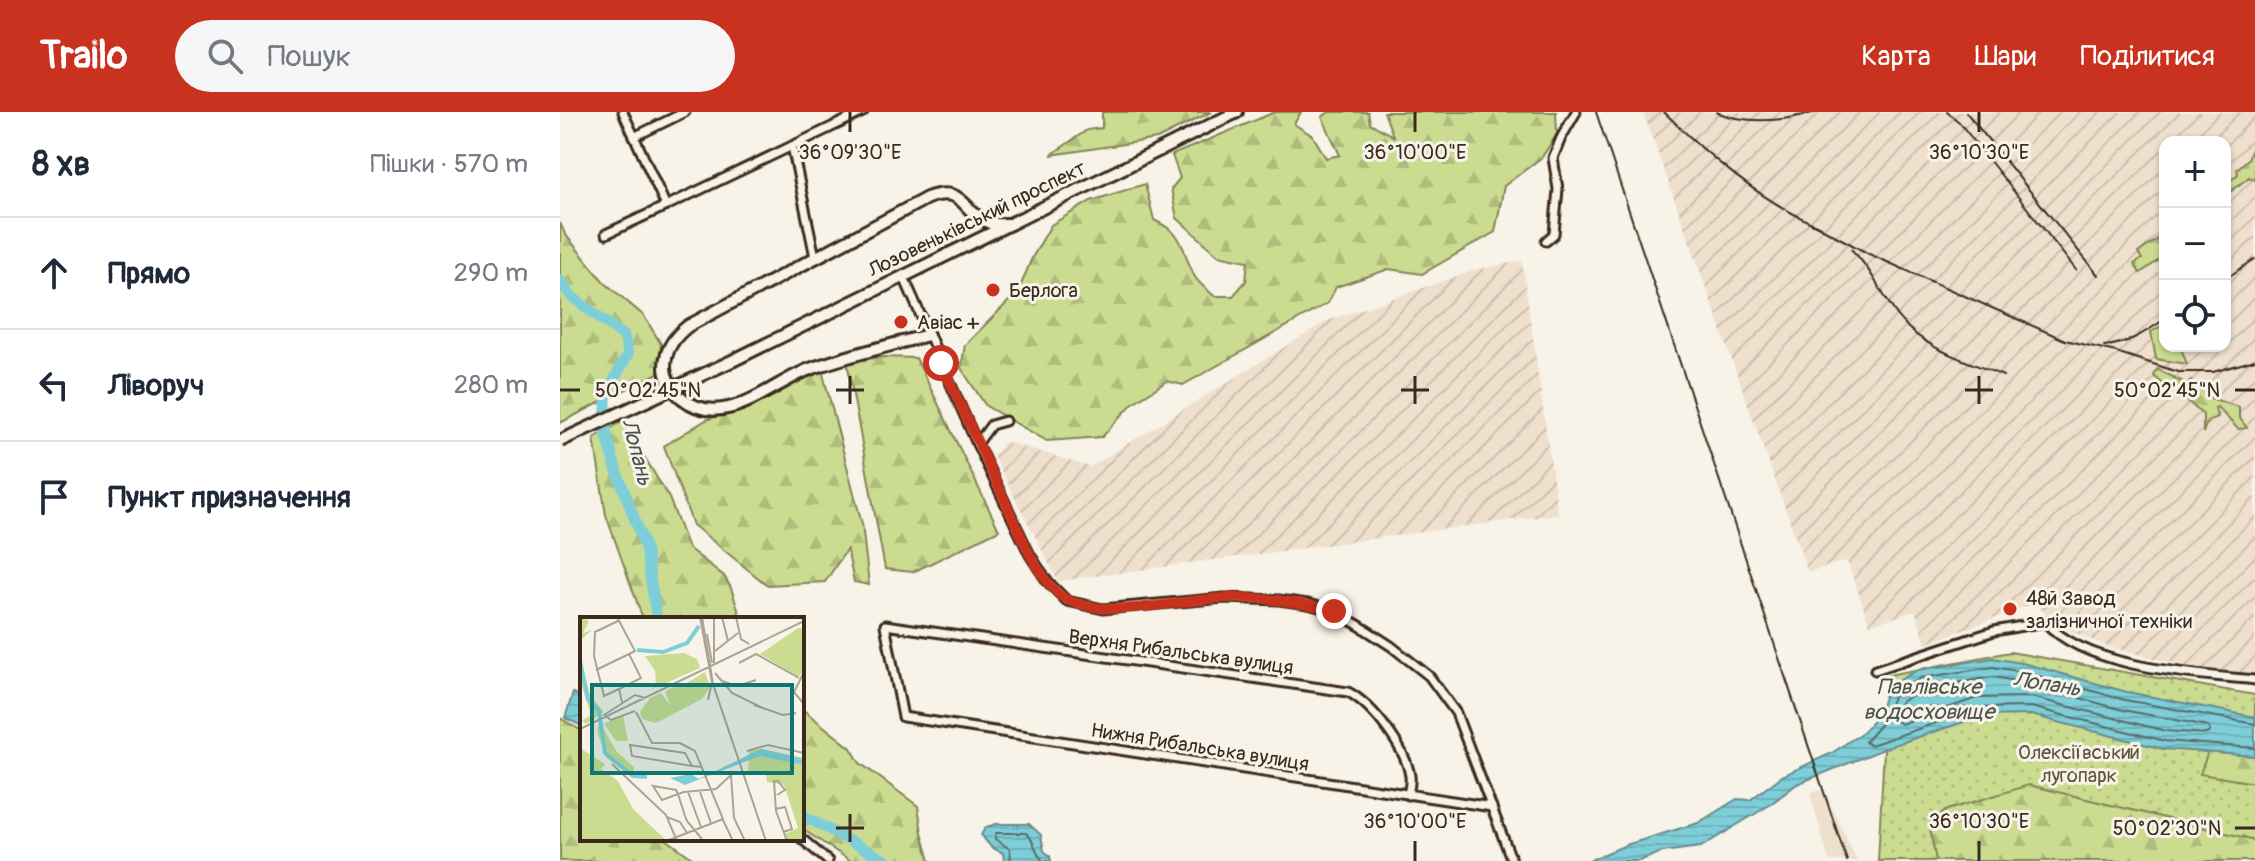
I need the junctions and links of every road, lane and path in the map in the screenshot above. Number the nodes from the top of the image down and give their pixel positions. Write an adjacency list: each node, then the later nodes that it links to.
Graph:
1 (623, 112): 6 (street)
2 (685, 112): 6 (street)
3 (863, 112): 7 (street)
4 (1237, 112): 9 (highway, Лозовеньківський проспект)
5 (1576, 112): 11 (street)
6 (634, 137): 8 (street)
7 (792, 146): 8 (street); 12 (street)
8 (666, 206): 10 (street)
9 (1010, 224): 12 (highway); 13 (highway, Лозовеньківський проспект)
10 (606, 234)
11 (1546, 241)
12 (815, 257): 14 (highway)
13 (903, 275): 14 (street); 16 (highway, Лозовеньківський проспект, bridge)
14 (928, 335): 17 (street)
15 (1005, 421): 17 (street)
16 (560, 441)
17 (977, 444): 22 (street)
18 (885, 625): 21 (street, Верхня Рибальська вулиця); 21 (street, Нижня Рибальська вулиця)
19 (1875, 670): 20 (street)
20 (2255, 680)
21 (1408, 795): 22 (street, Нижня Рибальська вулиця)
22 (1492, 807): 25 (street)
23 (804, 841): 24 (street)
24 (828, 861)
25 (1512, 861)

